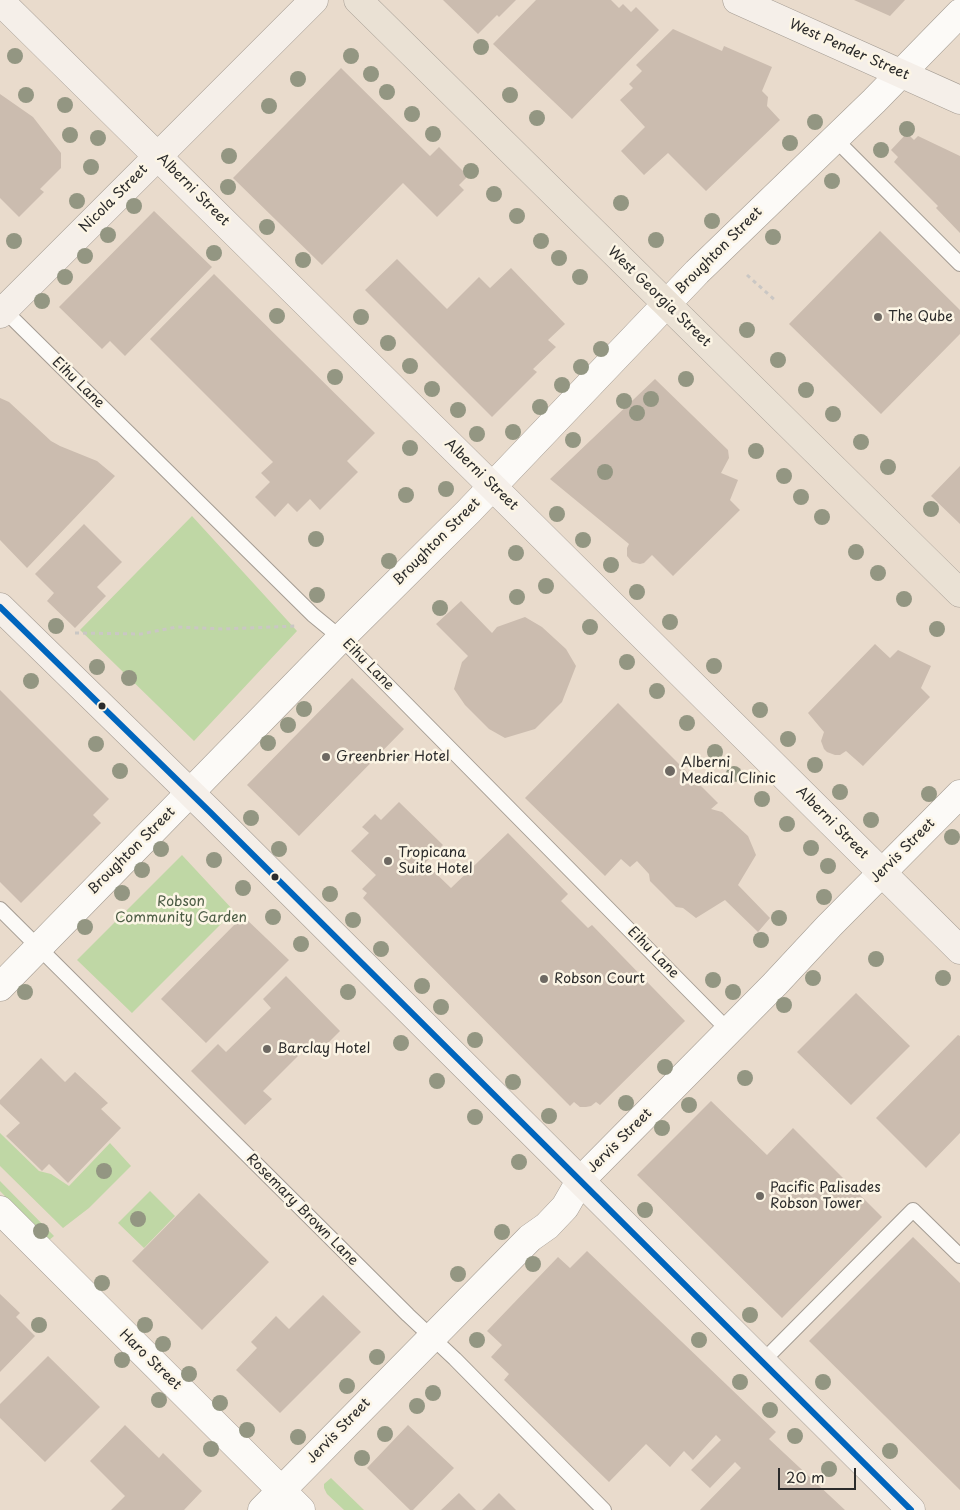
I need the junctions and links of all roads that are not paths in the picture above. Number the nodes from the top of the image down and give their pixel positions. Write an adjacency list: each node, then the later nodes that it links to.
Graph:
1 (314, 0): 9 (street, Nicola Street)
2 (358, 0): 11 (highway, West Georgia Street)
3 (737, 0): 6 (street, West Pender Street)
4 (0, 1): 9 (street, Alberni Street)
5 (960, 13): 6 (street, Broughton Street)
6 (902, 73): 7 (street, West Pender Street); 8 (street, Broughton Street)
7 (960, 100)
8 (834, 138): 10 (lane); 11 (street, Broughton Street)
9 (158, 156): 12 (street, Nicola Street); 13 (street, Alberni Street)
10 (960, 264)
11 (666, 304): 13 (street, Broughton Street); 14 (highway, West Georgia Street)
12 (1, 310): 16 (lane, Eihu Lane)
13 (492, 487): 16 (street, Broughton Street); 19 (street, Alberni Street)
14 (960, 593)
15 (0, 606): 17 (street)
16 (341, 638): 17 (street, Broughton Street); 24 (lane, Eihu Lane)
17 (190, 793): 21 (street, Broughton Street); 25 (street)
18 (960, 794): 19 (street, Jervis Street)
19 (882, 873): 22 (street, Alberni Street); 24 (street, Jervis Street)
20 (0, 909): 21 (lane, Rosemary Brown Lane)
21 (38, 947): 23 (street, Broughton Street); 28 (lane, Rosemary Brown Lane)
22 (960, 950)
23 (0, 986)
24 (729, 1031): 25 (street, Jervis Street)
25 (580, 1182): 28 (street, Jervis Street); 29 (street)
26 (0, 1210): 30 (street, Haro Street)
27 (960, 1256): 29 (lane)
28 (431, 1337): 30 (street, Jervis Street); 33 (lane, Rosemary Brown Lane)
29 (762, 1362): 34 (street)
30 (281, 1491): 31 (street, Jervis Street); 32 (street, Haro Street)
31 (262, 1510)
32 (301, 1510)
33 (604, 1510)
34 (910, 1510)

